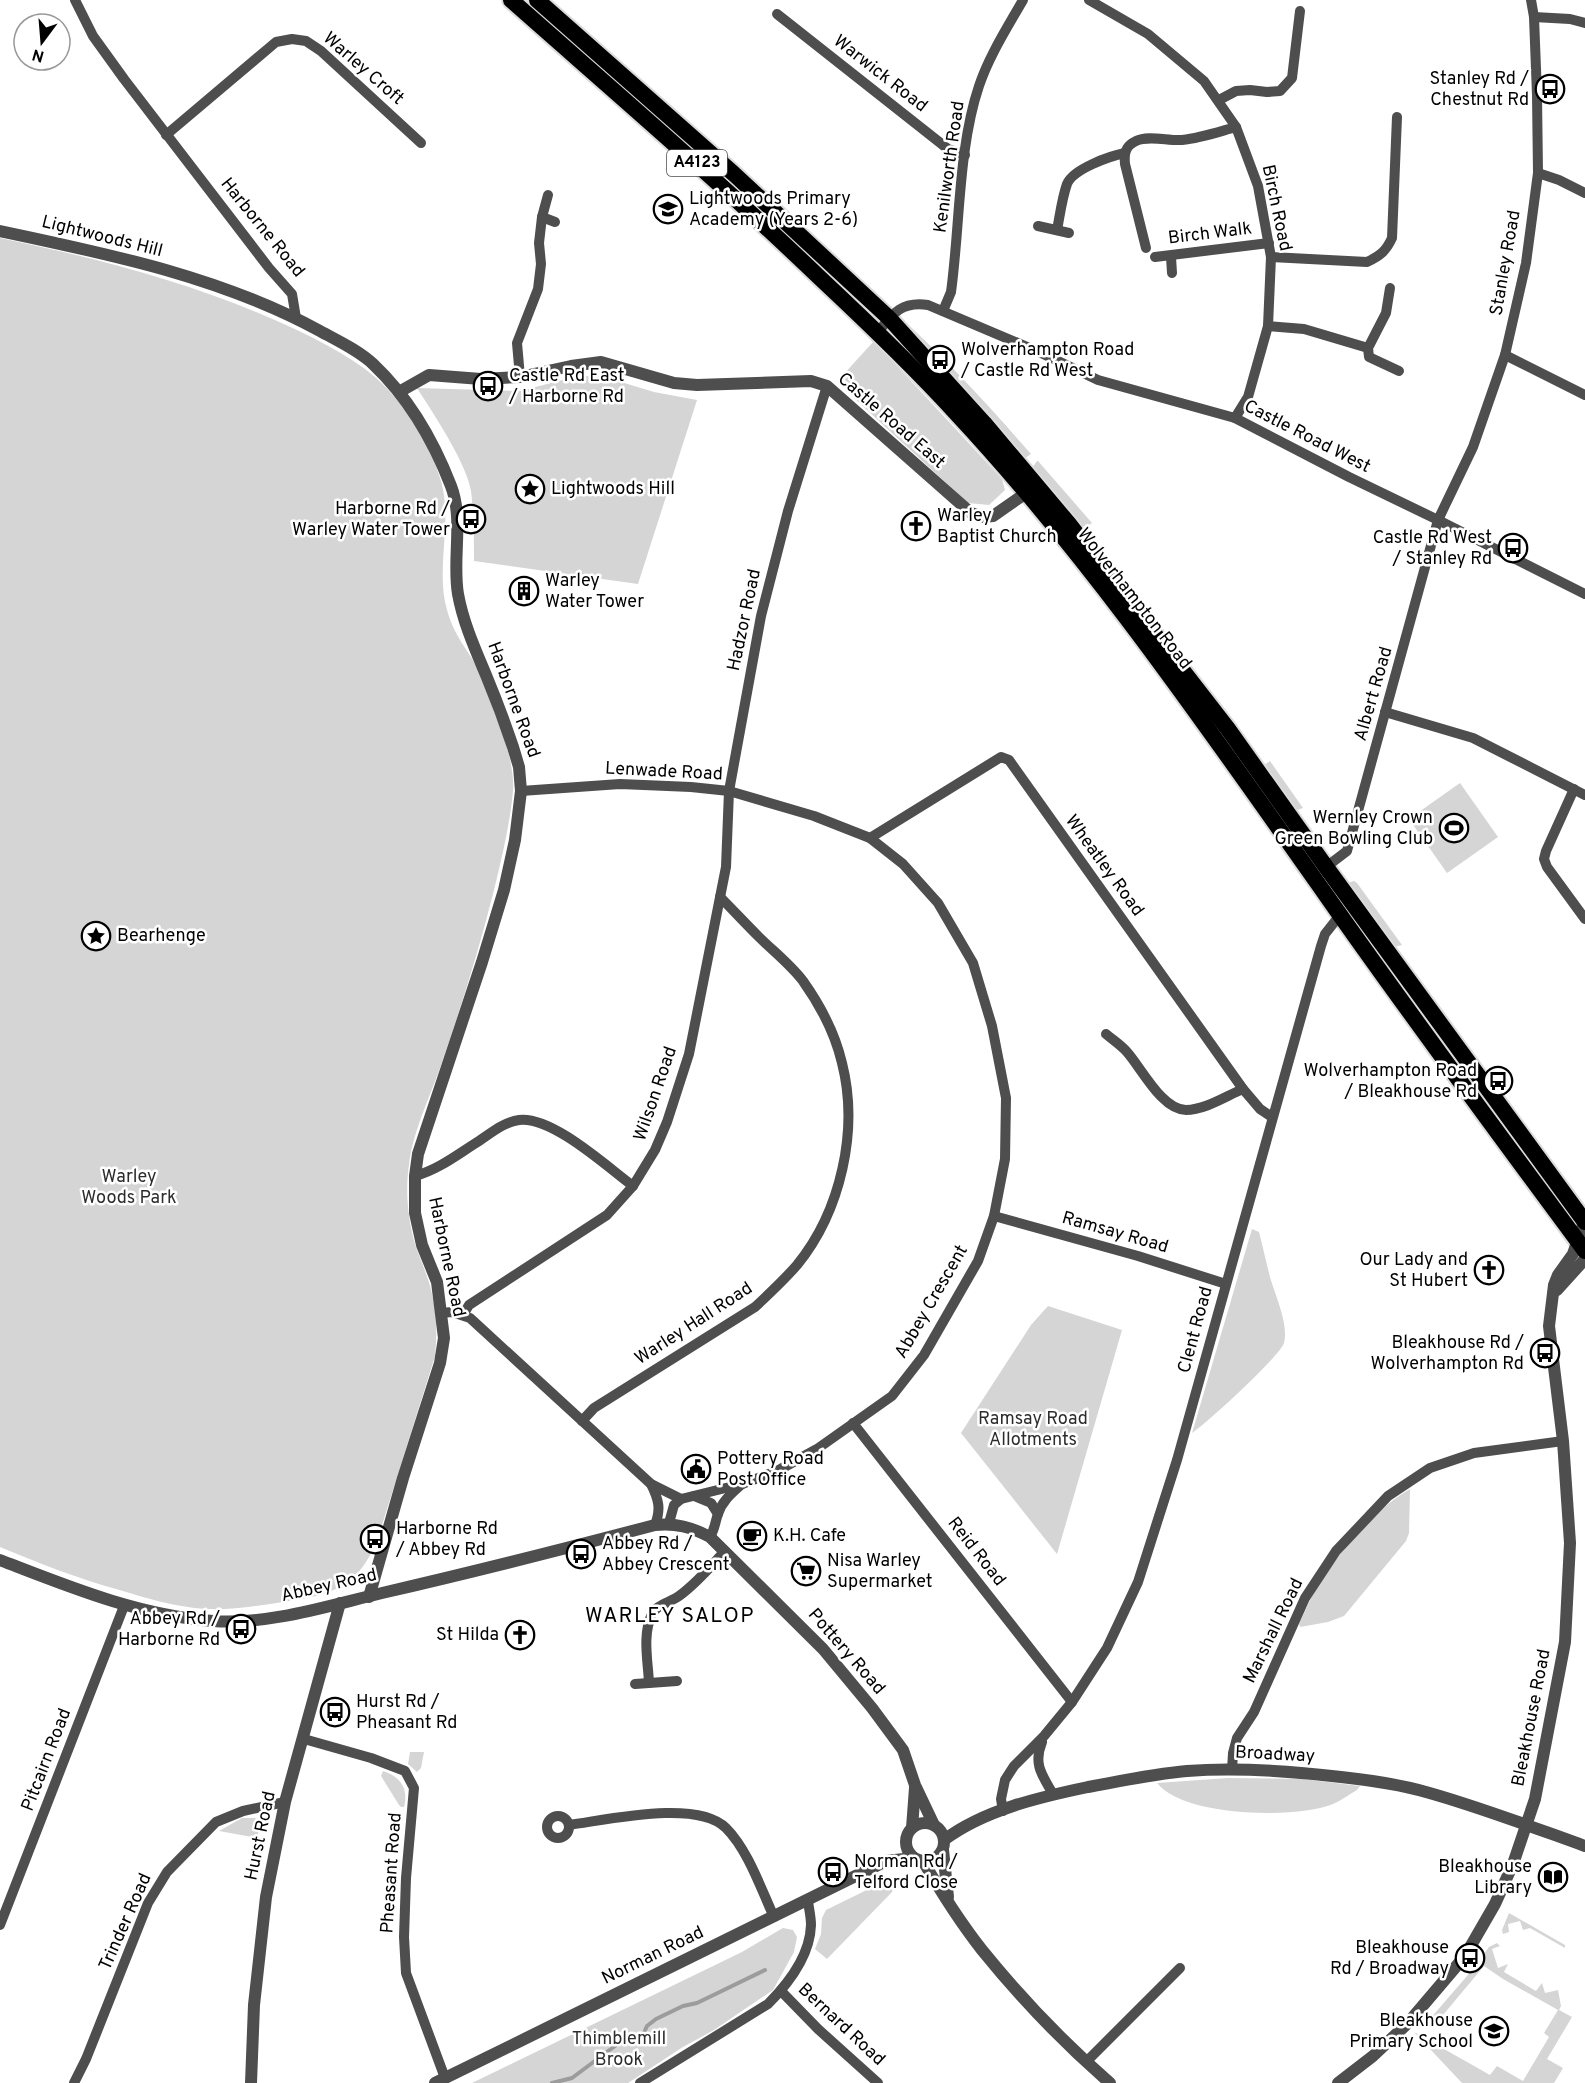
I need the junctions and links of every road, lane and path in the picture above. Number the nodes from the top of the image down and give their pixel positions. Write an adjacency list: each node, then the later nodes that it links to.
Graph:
1 (75, 0): 15 (street, Harborne Road)
2 (511, 0): 10 (highway, Wolverhampton Road / A4123)
3 (1023, 0): 18 (street, Kenilworth Road)
4 (1089, 0): 12 (street, Birch Road)
5 (1531, 0): 9 (street, Stanley Road)
6 (545, 3): 10 (highway); 37 (highway, Wolverhampton Road / A4123)
7 (1300, 11): 12 (street)
8 (777, 14): 18 (street, Warwick Road)
9 (1534, 17): 11 (street); 19 (street, Stanley Road)
10 (535, 22): 39 (highway, Wolverhampton Road / A4123)
11 (1585, 23)
12 (1219, 100): 14 (street, Birch Road)
13 (1397, 117): 32 (street)
14 (1236, 127): 17 (street); 28 (street, Birch Road)
15 (166, 135): 16 (street, Warley Croft); 36 (street, Harborne Road)
16 (421, 143)
17 (1125, 153): 25 (street); 29 (street)
18 (965, 155): 35 (street, Kenilworth Road)
19 (1538, 173): 20 (street); 41 (street, Stanley Road)
20 (1585, 193)
21 (548, 195): 22 (street)
22 (542, 217): 23 (street); 43 (street)
23 (555, 222)
24 (1038, 226): 25 (street)
25 (1057, 230): 27 (street)
26 (0, 231): 36 (street, Lightwoods Hill)
27 (1069, 233)
28 (1269, 243): 31 (street, Birch Walk); 32 (street, Birch Road)
29 (1146, 248)
30 (1155, 257): 31 (street, Birch Walk)
31 (1170, 257): 33 (street)
32 (1271, 257): 38 (street, Birch Road)
33 (1172, 273)
34 (1390, 288): 40 (street)
35 (943, 311): 37 (street, Castle Road West); 47 (street, Castle Road West)
36 (296, 318): 45 (street, Harborne Road)
37 (889, 318): 39 (street, Castle Road West); 48 (highway, Wolverhampton Road / A4123)
38 (1268, 326): 40 (street); 47 (street, Birch Road)
39 (878, 332): 48 (highway, Wolverhampton Road / A4123)
40 (1368, 348): 42 (street)
41 (1505, 355): 46 (street); 49 (street, Stanley Road)
42 (1399, 370)
43 (520, 378): 44 (street, Castle Road East); 45 (street, Castle Road East)
44 (827, 386): 48 (street, Castle Road East); 54 (street, Hadzor Road)
45 (399, 392): 53 (street, Harborne Road)
46 (1585, 394)
47 (1235, 418): 49 (street, Castle Road West)
48 (1031, 489): 58 (highway, Wolverhampton Road / A4123); 60 (highway, Wolverhampton Road / A4123)
49 (1438, 520): 50 (street, Castle Road West); 51 (street, Albert Road)
50 (1585, 594)
51 (1385, 712): 52 (street); 58 (street, Albert Road)
52 (1574, 789): 55 (street); 61 (street)
53 (521, 791): 54 (street, Lenwade Road); 65 (street, Harborne Road)
54 (729, 791): 56 (street, Lenwade Road); 57 (street, Hadzor Road)
55 (1585, 795)
56 (870, 838): 63 (street, Wheatley Road); 67 (street, Abbey Crescent)
57 (726, 867): 59 (street, Wilson Road)
58 (1326, 867): 60 (highway); 68 (highway, Wolverhampton Road / A4123)
59 (720, 897): 66 (street, Wilson Road); 75 (street, Warley Hall Road)
60 (1340, 915): 64 (street, Clent Road); 69 (highway, Wolverhampton Road / A4123)
61 (1585, 919)
62 (1106, 1034): 63 (street)
63 (1243, 1089): 64 (street, Wheatley Road)
64 (1272, 1117): 71 (street, Clent Road)
65 (414, 1176): 66 (street); 73 (street, Harborne Road)
66 (633, 1186): 74 (street, Wilson Road)
67 (994, 1216): 71 (street, Ramsay Road); 76 (street, Abbey Crescent)
68 (1585, 1220): 69 (street, Bleakhouse Road)
69 (1581, 1246): 72 (street, Bleakhouse Road)
70 (1585, 1259): 72 (street)
71 (1226, 1284): 94 (street, Clent Road)
72 (1554, 1293): 77 (street, Bleakhouse Road)
73 (441, 1313): 74 (street); 88 (street, Harborne Road)
74 (463, 1315): 75 (street)
75 (582, 1421): 79 (street)
76 (853, 1423): 78 (street, Abbey Crescent); 94 (street, Reid Road)
77 (1563, 1442): 97 (street, Marshall Road); 103 (street, Bleakhouse Road)
78 (742, 1484): 80 (street, Abbey Crescent); 82 (street, Abbey Crescent)
79 (651, 1485): 81 (street); 84 (street)
80 (694, 1496): 81 (street, Abbey Crescent); 82 (street)
81 (681, 1499): 83 (street)
82 (718, 1514): 85 (street, Abbey Crescent)
83 (669, 1524): 84 (street, Abbey Road); 85 (street, Pottery Road)
84 (655, 1525): 88 (street, Abbey Road)
85 (710, 1537): 86 (street, Pottery Road)
86 (725, 1551): 92 (street); 98 (street, Pottery Road)
87 (0, 1560): 90 (street, Abbey Road)
88 (369, 1596): 89 (street, Abbey Road)
89 (340, 1603): 90 (street, Abbey Road); 96 (street, Hurst Road)
90 (124, 1606): 115 (street, Pitcairn Road)
91 (677, 1681): 92 (street)
92 (649, 1683): 93 (street)
93 (635, 1684)
94 (1072, 1702): 95 (street, Clent Road)
95 (1044, 1736): 99 (street, Clent Road); 101 (street, Clent Road)
96 (304, 1738): 100 (street, Hurst Road); 119 (street, Pheasant Road)
97 (1232, 1770): 99 (street, Broadway); 103 (street, Broadway)
98 (915, 1785): 104 (street, Pottery Road); 106 (street, Pottery Road)
99 (1053, 1794): 101 (street, Broadway)
100 (285, 1802): 120 (street, Trinder Road); 121 (street, Hurst Road)
101 (1003, 1810): 105 (street, Broadway)
102 (569, 1825): 114 (street)
103 (1527, 1825): 109 (street, Broadway); 125 (street, Bleakhouse Road)
104 (935, 1826): 105 (street, Broadway); 106 (street); 108 (street)
105 (961, 1827): 108 (street, Broadway)
106 (912, 1828): 107 (street)
107 (906, 1840): 110 (street); 111 (street, Norman Road)
108 (943, 1845): 110 (street); 113 (street)
109 (1585, 1846)
110 (918, 1860): 111 (street, Norman Road); 113 (street)
111 (886, 1861): 112 (street, Norman Road)
112 (808, 1901): 114 (street, Norman Road); 117 (street)
113 (950, 1905): 118 (street)
114 (774, 1917): 119 (street, Norman Road)
115 (2, 1918)
116 (1180, 1968): 118 (street)
117 (781, 1991): 122 (street); 123 (street, Bernard Road)
118 (1086, 2062): 124 (street)
119 (440, 2080)
120 (74, 2083)
121 (251, 2083)
122 (640, 2083)
123 (878, 2083)
124 (1110, 2083)
125 (1338, 2083)

